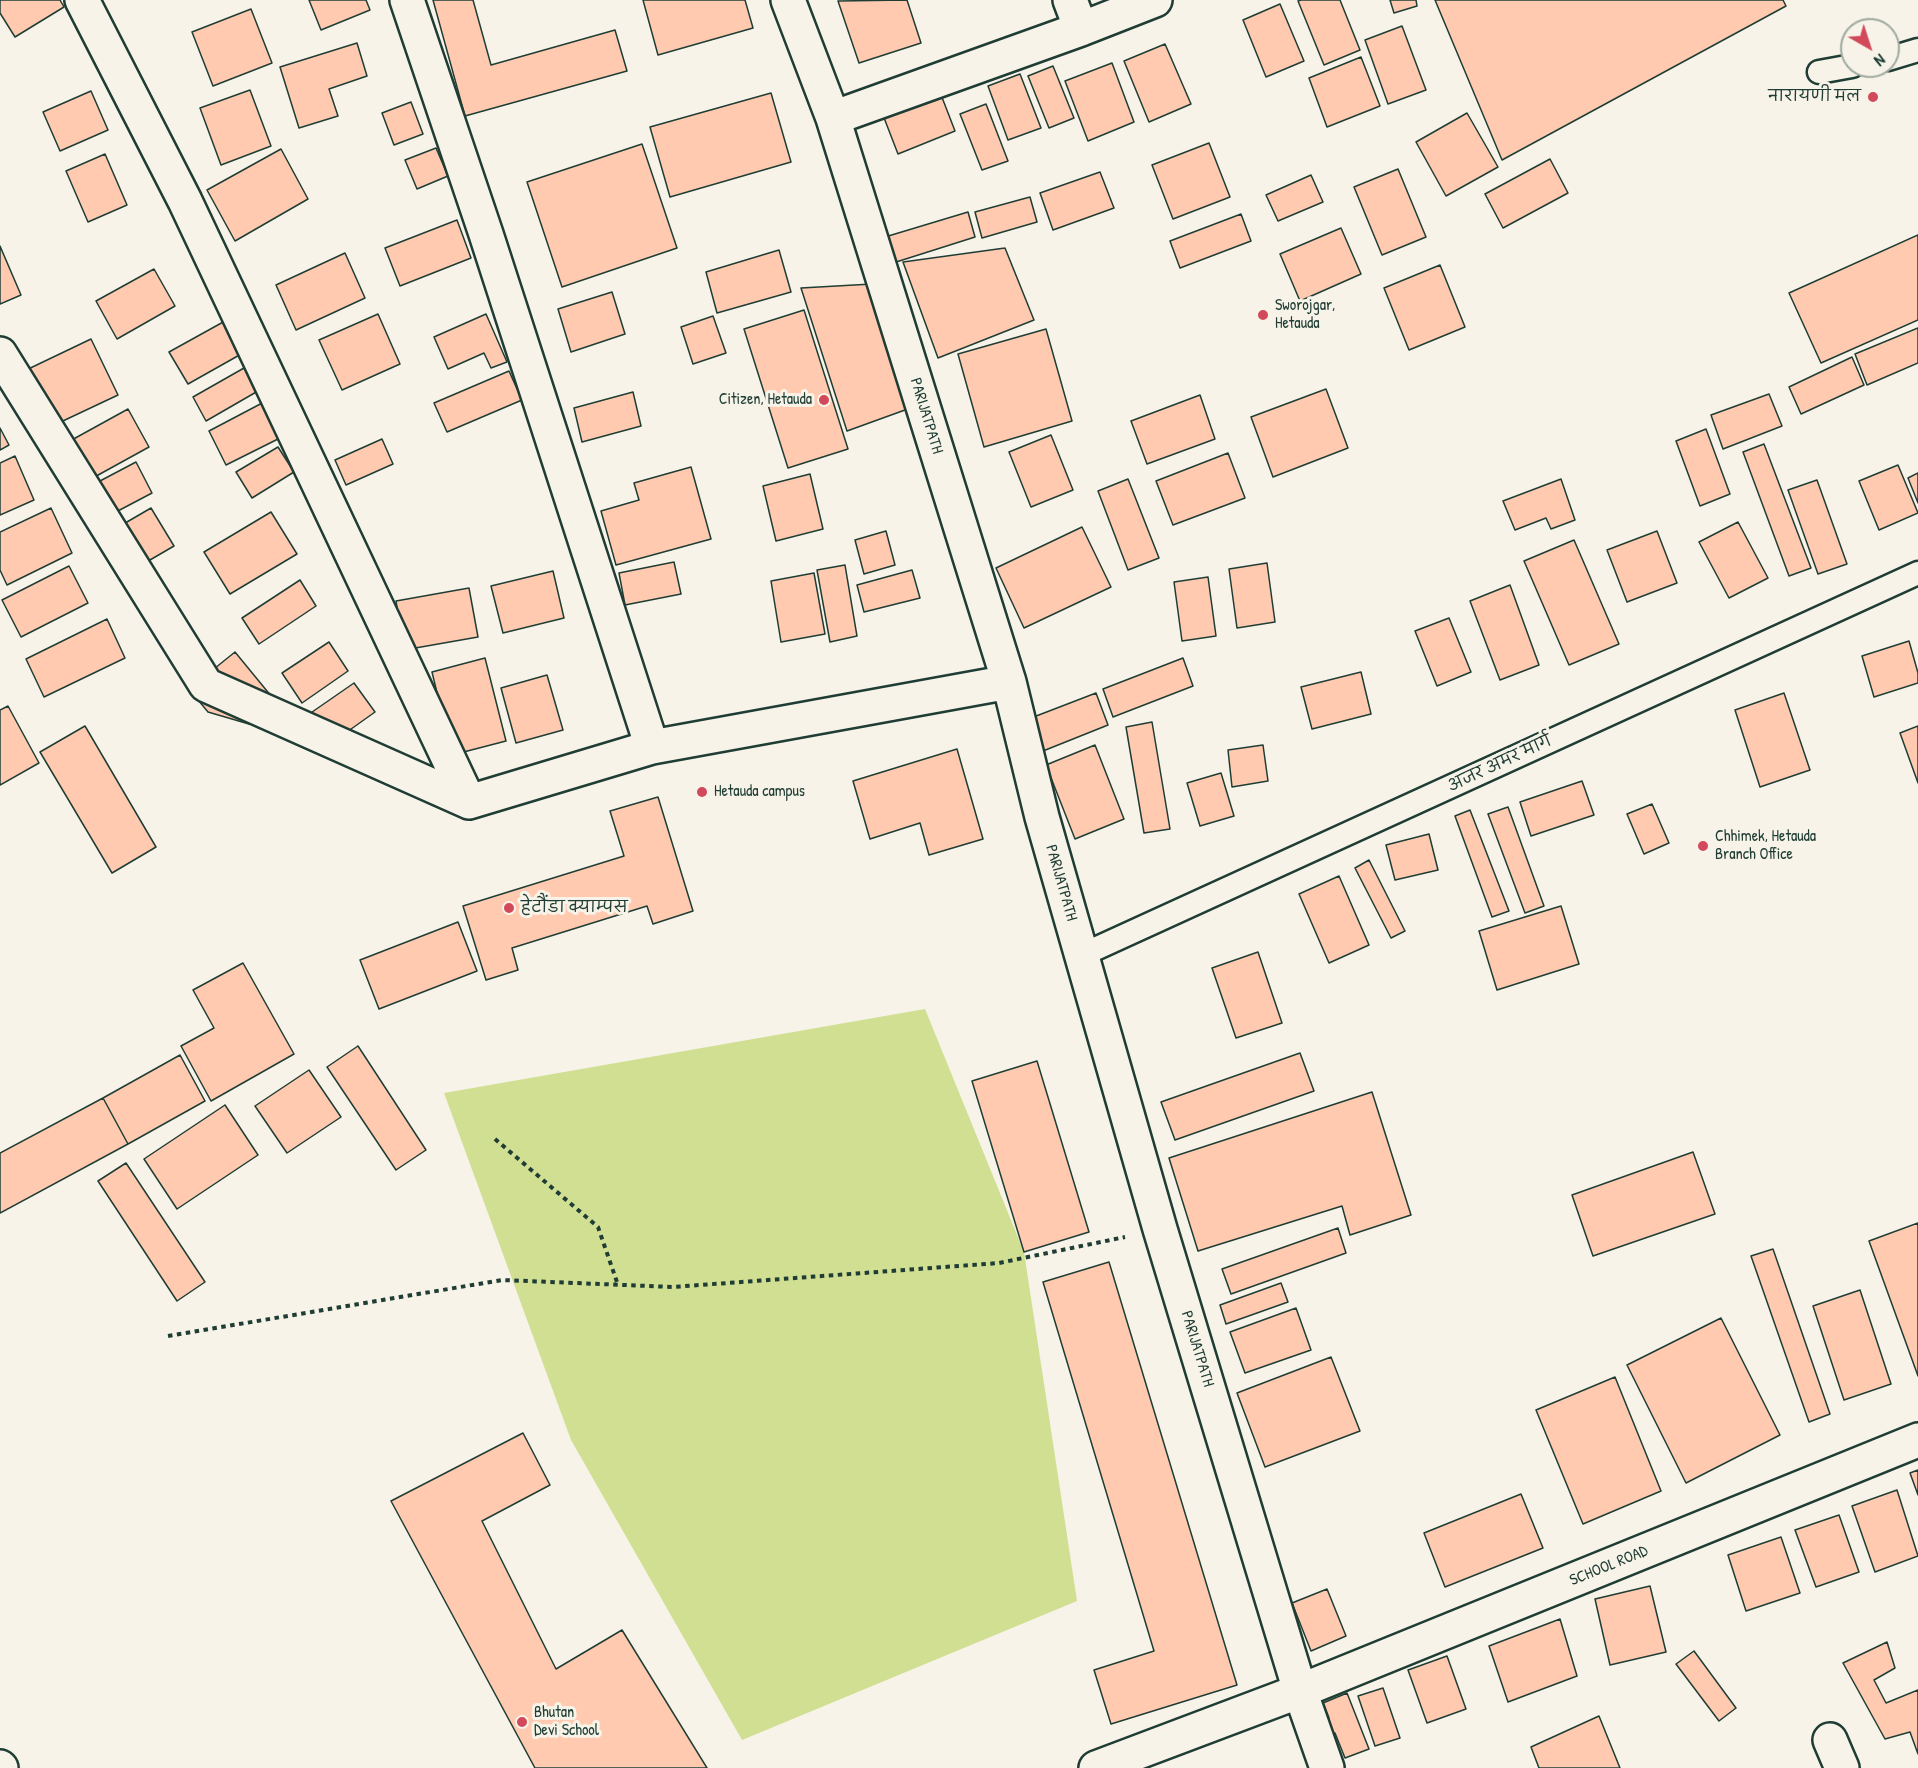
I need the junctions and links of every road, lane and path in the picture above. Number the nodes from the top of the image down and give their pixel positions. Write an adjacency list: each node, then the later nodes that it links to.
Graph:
1 (82, 0): 15 (street)
2 (407, 0): 14 (street)
3 (788, 0): 10 (street, PARIJATPATH)
4 (1155, 0): 5 (street)
5 (1076, 15): 10 (street)
6 (1918, 50): 7 (lane)
7 (1900, 55)
8 (1840, 68): 9 (lane)
9 (1819, 72)
10 (833, 118): 13 (street, PARIJATPATH)
11 (0, 354): 15 (street)
12 (1918, 573): 16 (lane, अजर अमर मार्ग)
13 (1009, 682): 14 (street); 16 (street, PARIJATPATH)
14 (652, 747): 15 (street)
15 (469, 802)
16 (1082, 955): 18 (street, PARIJATPATH)
17 (495, 1139): 19 (path)
18 (1160, 1229): 19 (path); 22 (street, PARIJATPATH)
19 (618, 1285): 20 (path)
20 (168, 1336)
21 (1918, 1440): 22 (street, SCHOOL ROAD)
22 (1300, 1691): 23 (street, SCHOOL ROAD); 24 (street, PARIJATPATH)
23 (1096, 1768)
24 (1327, 1768)

